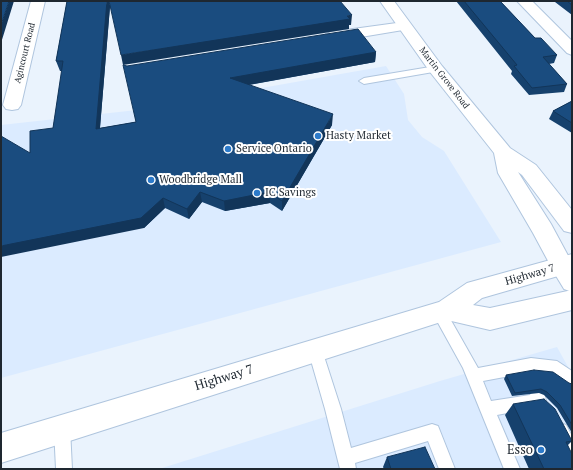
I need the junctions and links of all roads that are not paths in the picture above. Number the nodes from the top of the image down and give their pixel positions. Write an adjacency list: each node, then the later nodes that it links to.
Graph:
1 (38, 1): 9 (street, Agincourt Road)
2 (387, 1): 4 (street, Martin Grove Road)
3 (524, 1): 6 (street)
4 (404, 26): 5 (street); 7 (street, Martin Grove Road)
5 (318, 39)
6 (572, 50)
7 (436, 69): 8 (lane); 10 (street, Martin Grove Road)
8 (364, 81)
9 (12, 105)
10 (503, 152): 11 (street, Martin Grove Road); 12 (street, Martin Grove Road)
11 (572, 225)
12 (569, 271): 14 (street, Highway 7)
13 (572, 300): 14 (street)
14 (443, 311): 15 (street, Highway 7); 16 (lane)
15 (315, 350): 19 (street, Highway 7); 22 (lane)
16 (473, 376): 17 (lane); 18 (lane)
17 (572, 380)
18 (487, 409): 21 (lane); 25 (lane)
19 (62, 428): 20 (street, Highway 7); 23 (lane)
20 (1, 448)
21 (572, 452)
22 (347, 464): 24 (lane)
23 (64, 469)
24 (447, 469)
25 (512, 469)

